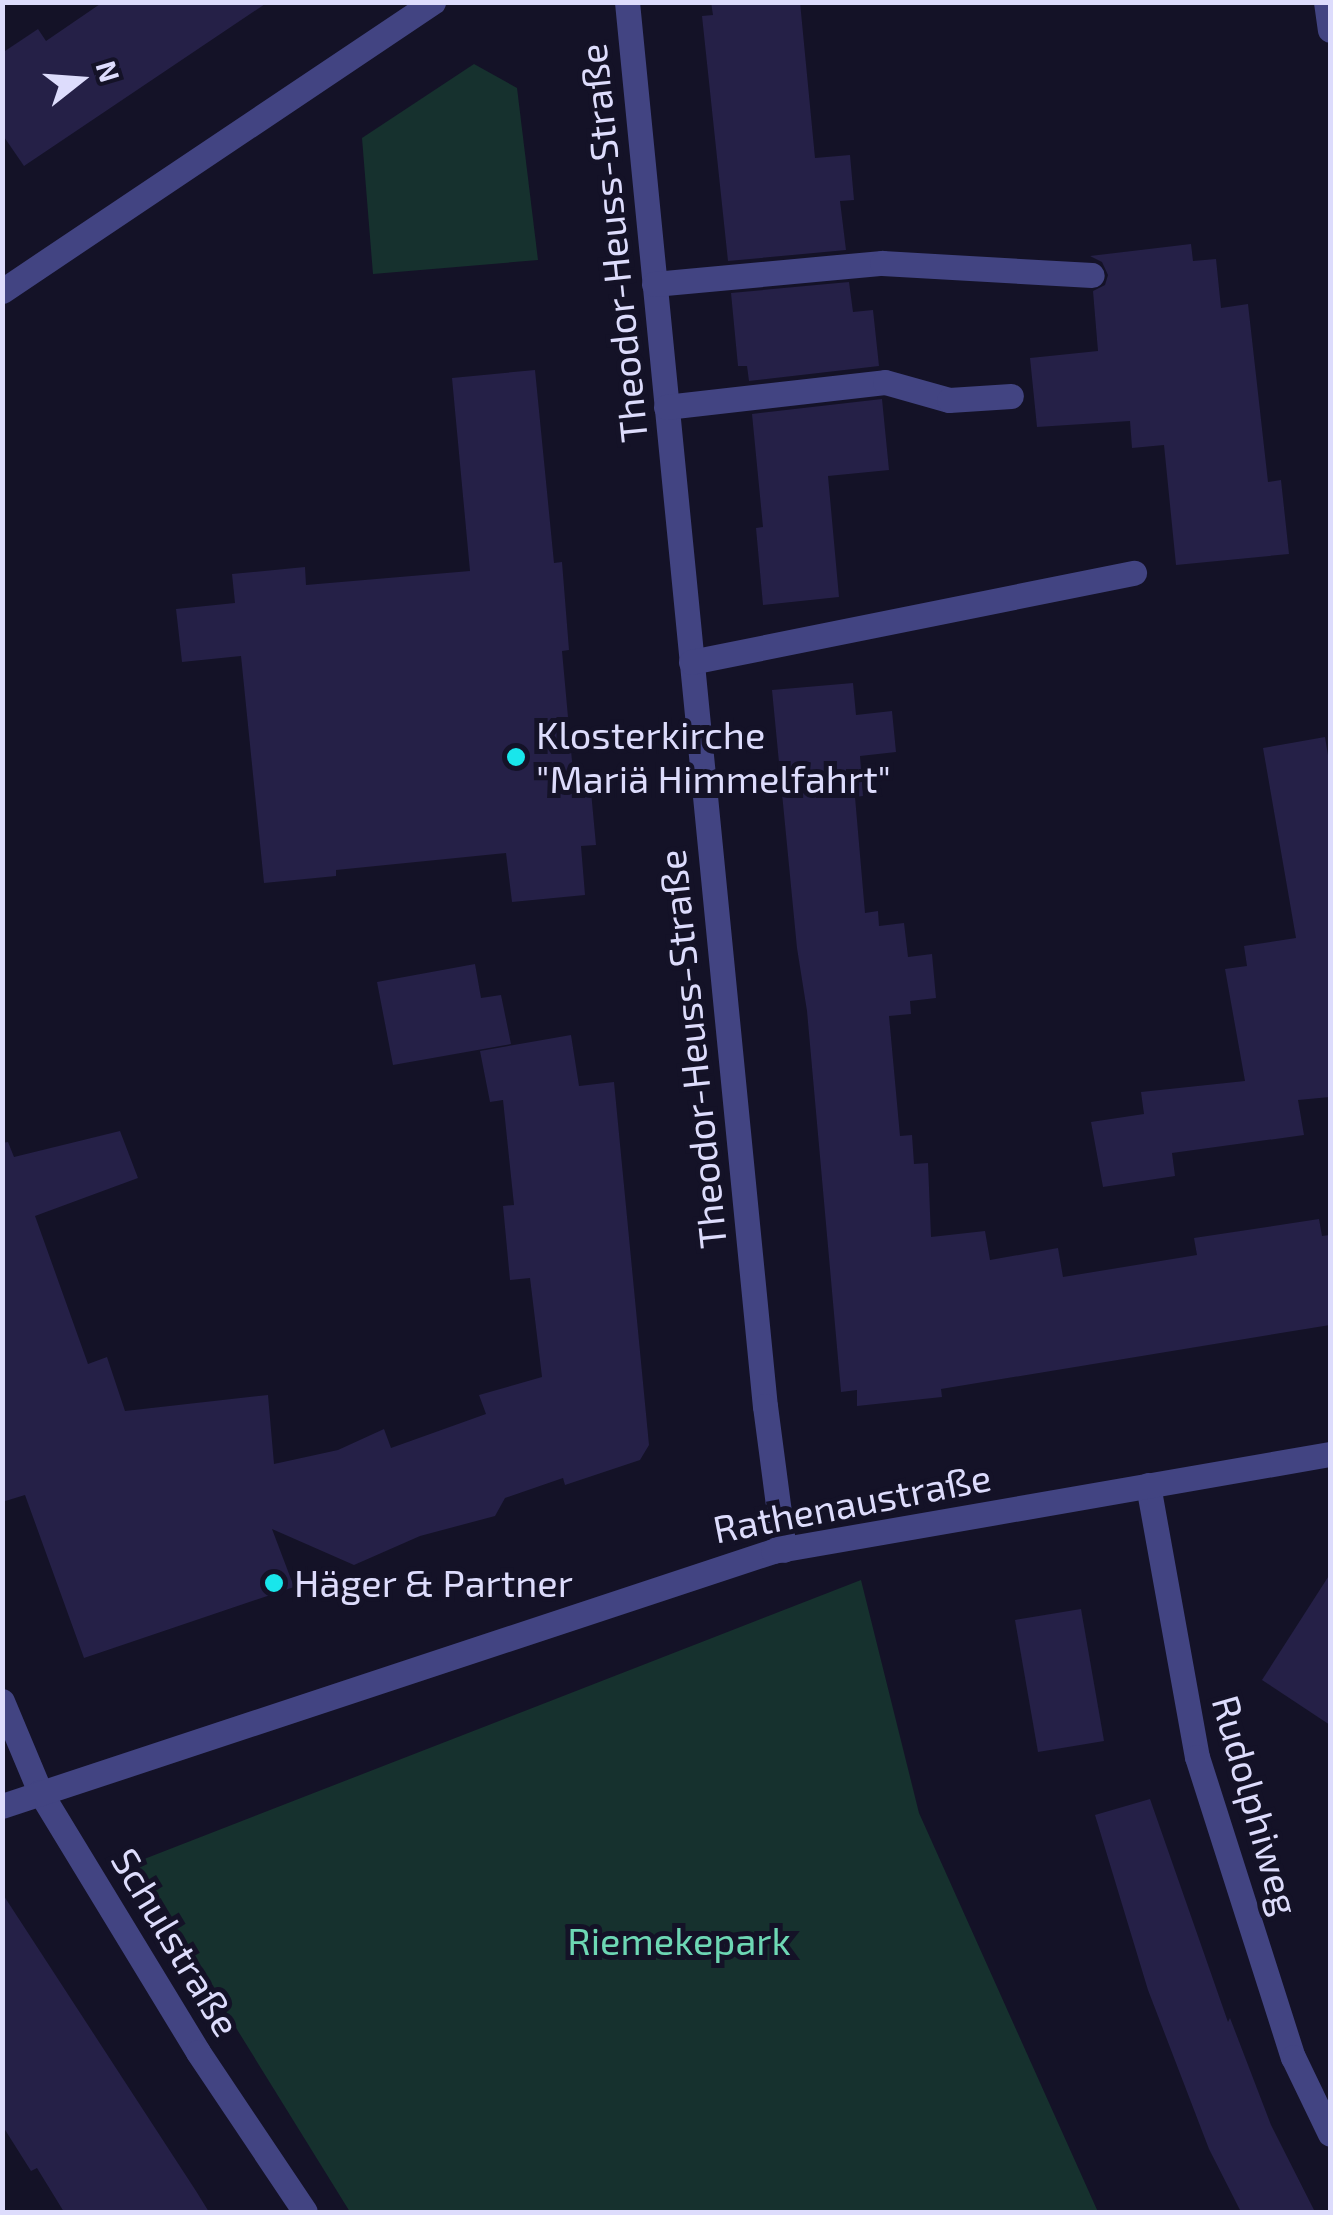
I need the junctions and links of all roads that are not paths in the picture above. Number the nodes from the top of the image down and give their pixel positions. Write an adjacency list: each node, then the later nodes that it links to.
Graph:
1 (433, 2): 7 (street)
2 (627, 2): 6 (street, Theodor-Heuss-Straße)
3 (1326, 2): 4 (street)
4 (1330, 30)
5 (1092, 276): 6 (street)
6 (654, 284): 9 (street, Theodor-Heuss-Straße)
7 (2, 291)
8 (1011, 396): 9 (street)
9 (666, 407): 11 (street, Theodor-Heuss-Straße)
10 (1134, 573): 11 (street)
11 (691, 662): 14 (street, Theodor-Heuss-Straße)
12 (1330, 1454): 13 (street, Rathenaustraße)
13 (1148, 1485): 14 (street, Rathenaustraße); 18 (street, Rudolphiweg)
14 (784, 1550): 16 (street, Rathenaustraße)
15 (2, 1701): 16 (street, Schulstraße)
16 (40, 1792): 17 (street, Rathenaustraße); 19 (street, Schulstraße)
17 (2, 1806)
18 (1330, 2134)
19 (304, 2212)

